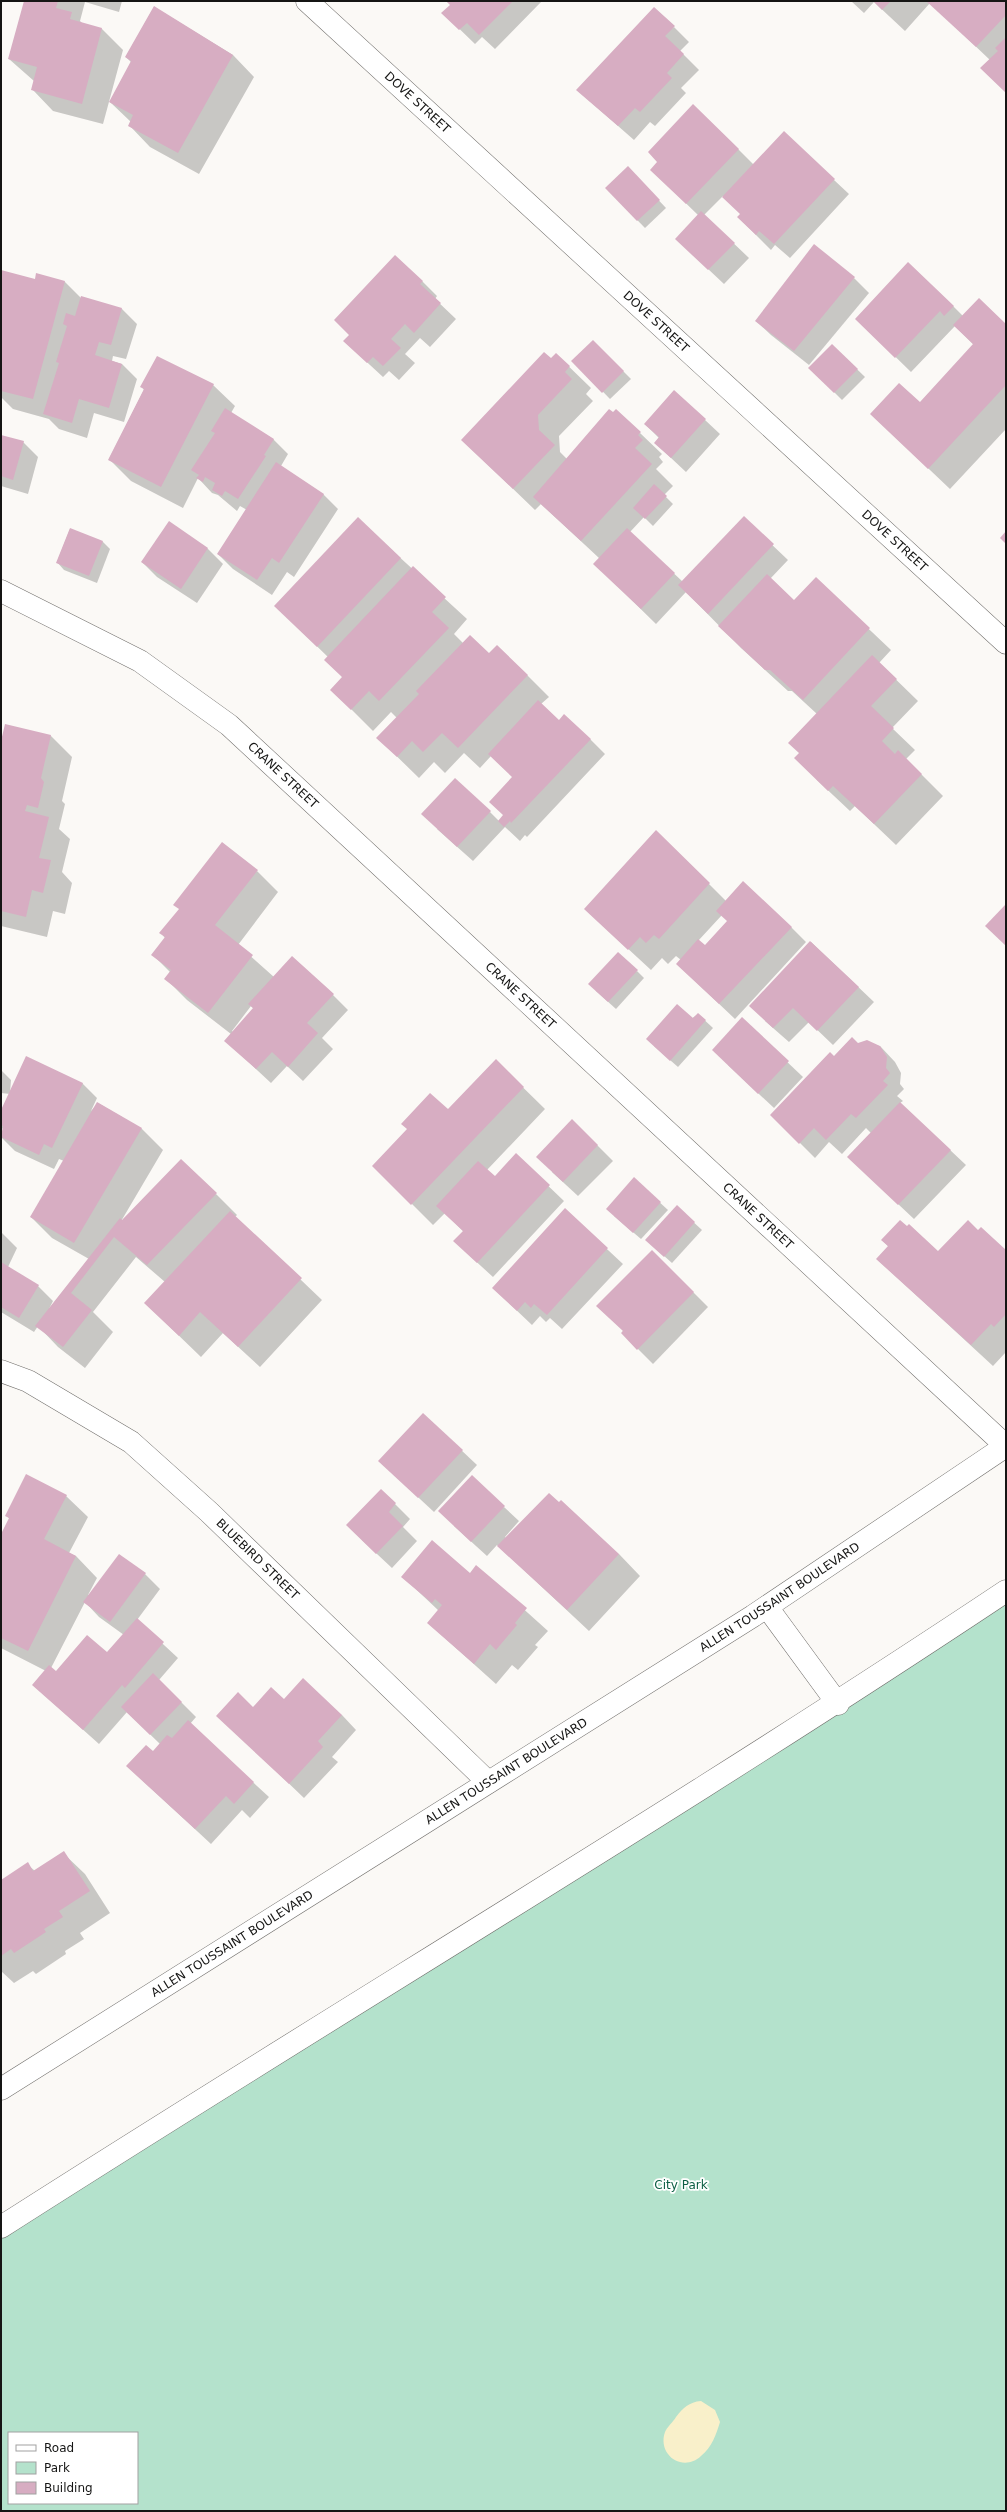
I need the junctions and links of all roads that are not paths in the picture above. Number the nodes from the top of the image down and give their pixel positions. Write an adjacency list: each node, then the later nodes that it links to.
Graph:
1 (307, 1): 3 (street, DOVE STREET)
2 (1, 591): 5 (street, CRANE STREET)
3 (1006, 643)
4 (1, 1371): 9 (street, BLUEBIRD STREET)
5 (1006, 1446): 7 (street, ALLEN TOUSSAINT BOULEVARD)
6 (1006, 1591): 8 (street)
7 (767, 1607): 8 (street); 9 (street, ALLEN TOUSSAINT BOULEVARD)
8 (838, 1704): 11 (street)
9 (488, 1782): 10 (street, ALLEN TOUSSAINT BOULEVARD)
10 (1, 2089)
11 (1, 2227)

